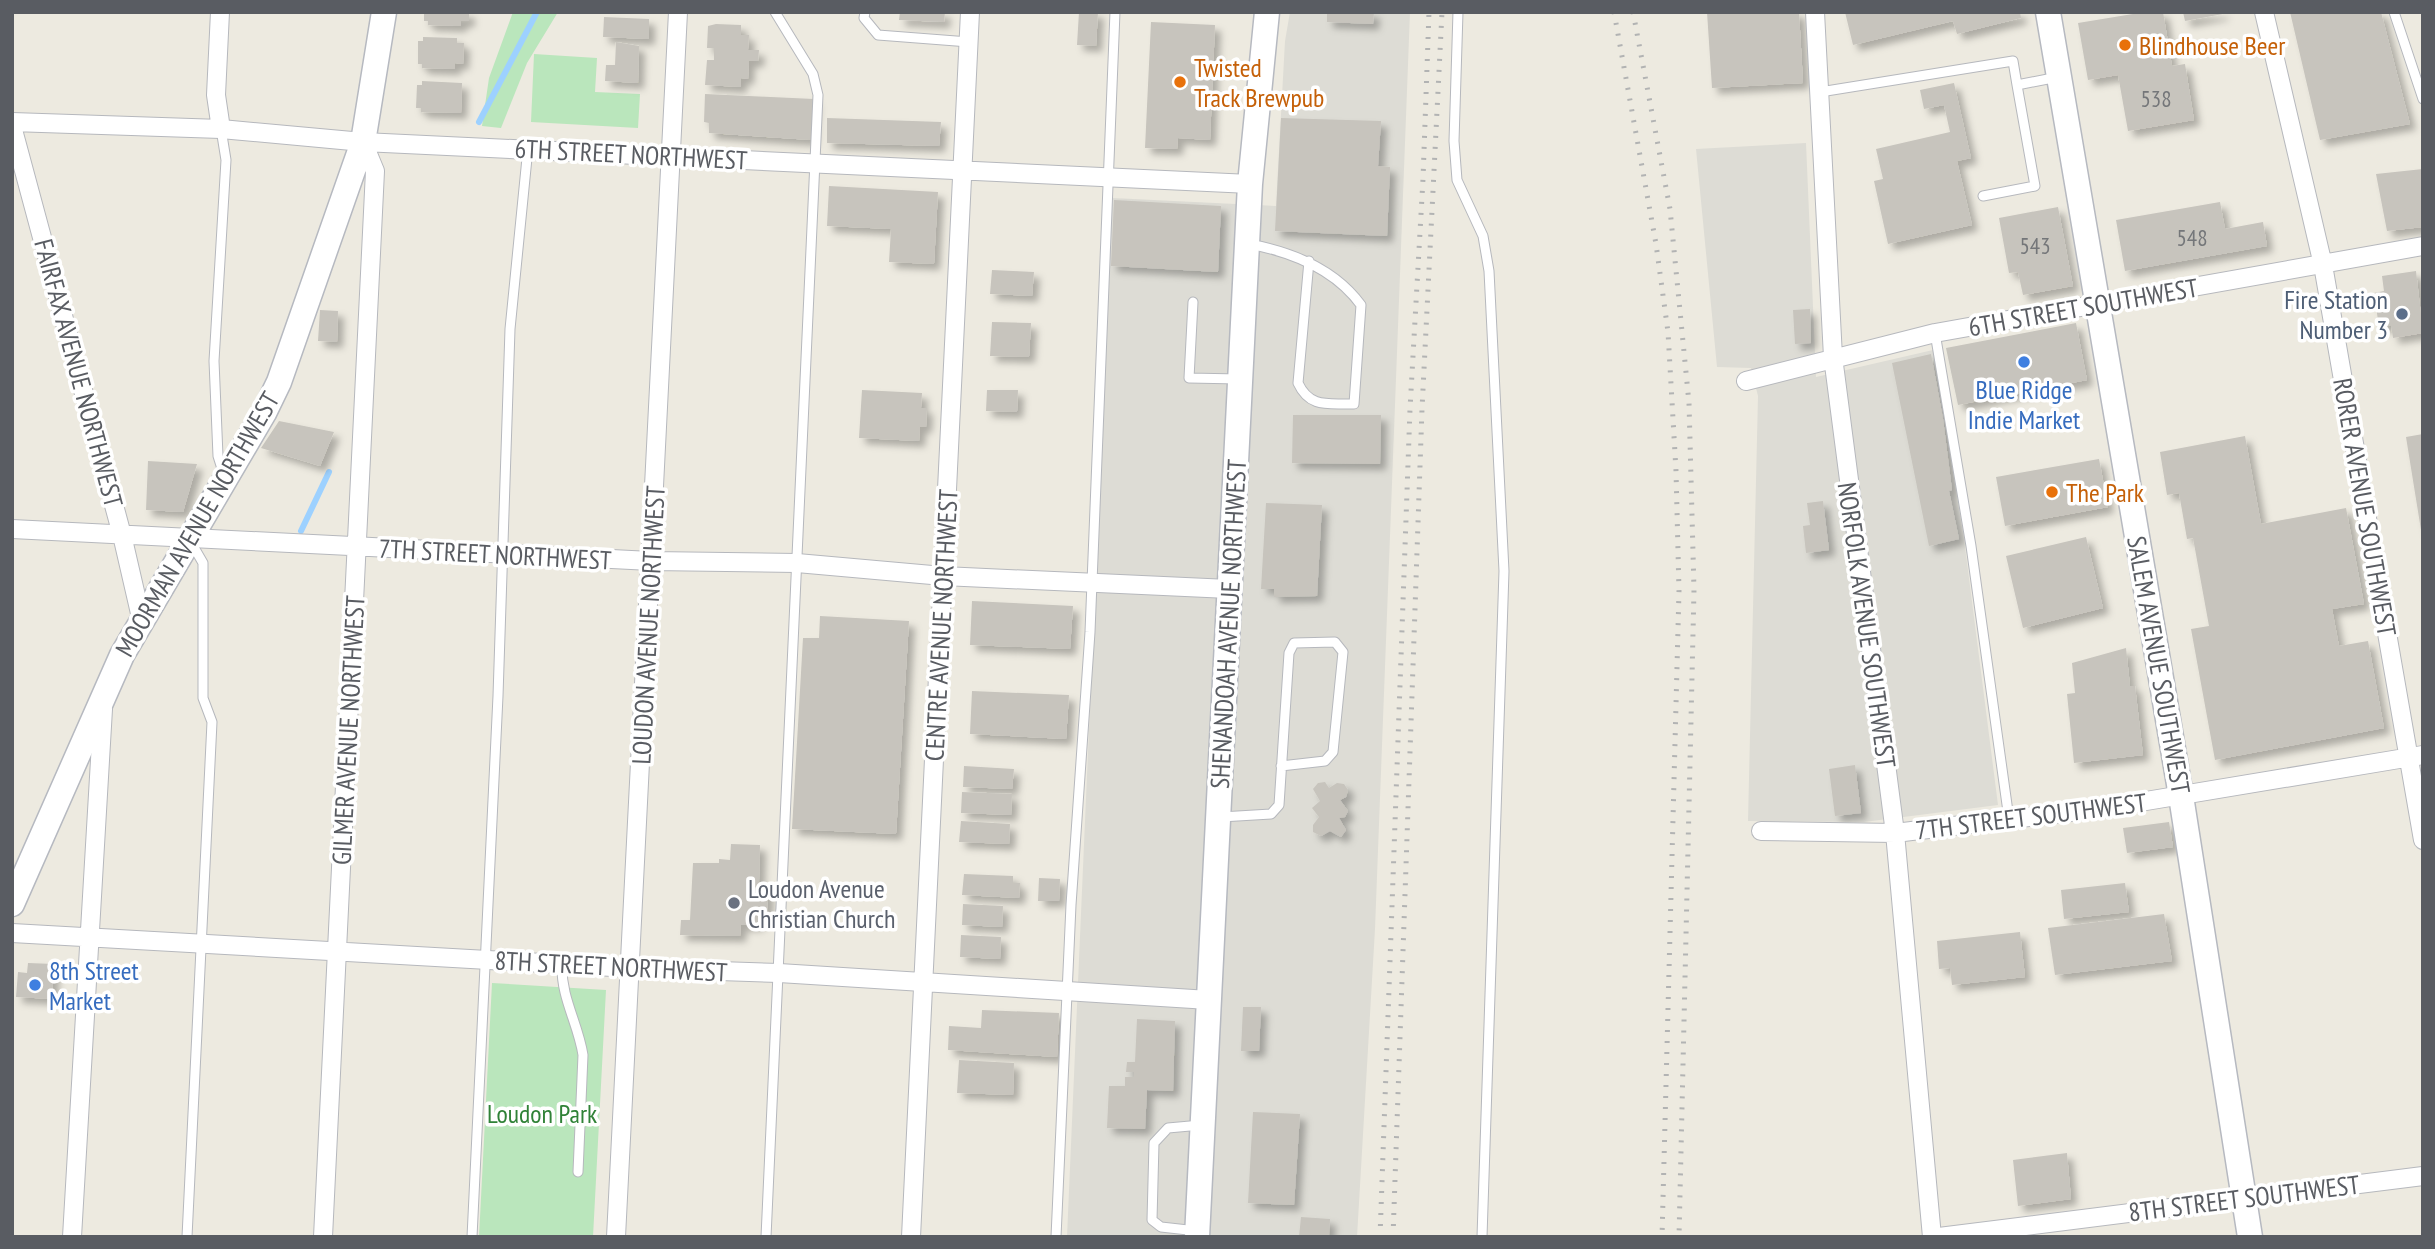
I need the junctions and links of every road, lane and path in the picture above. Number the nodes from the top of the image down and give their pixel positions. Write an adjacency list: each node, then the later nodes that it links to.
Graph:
1 (220, 12): 20 (street)
2 (384, 12): 21 (street, MOORMAN AVENUE NORTHWEST)
3 (677, 12): 23 (street, LOUDON AVENUE NORTHWEST)
4 (775, 12): 24 (lane)
5 (864, 12): 14 (lane)
6 (970, 12): 14 (street, CENTRE AVENUE NORTHWEST)
7 (1115, 12): 26 (lane)
8 (1267, 12): 27 (street, SHENANDOAH AVENUE NORTHWEST)
9 (1458, 12): 85 (lane)
10 (1815, 12): 17 (street, NORFOLK AVENUE SOUTHWEST)
11 (2048, 12): 15 (street, SALEM AVENUE SOUTHWEST)
12 (2264, 12): 32 (street, RORER AVENUE SOUTHWEST)
13 (2394, 12): 18 (lane)
14 (969, 42): 25 (street, CENTRE AVENUE NORTHWEST)
15 (2059, 77): 16 (lane); 34 (street, SALEM AVENUE SOUTHWEST)
16 (2017, 85): 17 (lane); 28 (lane)
17 (1820, 92): 36 (street, NORFOLK AVENUE SOUTHWEST)
18 (2423, 99)
19 (12, 124): 20 (street, 6TH STREET NORTHWEST); 41 (street, FAIRFAX AVENUE NORTHWEST)
20 (221, 129): 21 (street, 6TH STREET NORTHWEST); 39 (lane)
21 (363, 142): 22 (street, 6TH STREET NORTHWEST); 39 (street, MOORMAN AVENUE NORTHWEST); 43 (street, GILMER AVENUE NORTHWEST)
22 (528, 149): 23 (street, 6TH STREET NORTHWEST); 44 (lane)
23 (670, 156): 24 (street, 6TH STREET NORTHWEST); 45 (street, LOUDON AVENUE NORTHWEST)
24 (816, 164): 25 (street, 6TH STREET NORTHWEST); 46 (lane)
25 (962, 171): 26 (street, 6TH STREET NORTHWEST); 47 (street, CENTRE AVENUE NORTHWEST)
26 (1108, 178): 27 (street, 6TH STREET NORTHWEST); 48 (lane)
27 (1250, 184): 29 (street, SHENANDOAH AVENUE NORTHWEST)
28 (1983, 196)
29 (1247, 243): 31 (lane); 37 (street, SHENANDOAH AVENUE NORTHWEST)
30 (2423, 246): 32 (street, 6TH STREET SOUTHWEST)
31 (1309, 261): 31 (lane)
32 (2323, 265): 34 (street, 6TH STREET SOUTHWEST); 52 (street, RORER AVENUE SOUTHWEST)
33 (1193, 302): 37 (lane)
34 (2098, 303): 35 (street, 6TH STREET SOUTHWEST); 54 (street, SALEM AVENUE SOUTHWEST)
35 (1935, 333): 36 (street, 6TH STREET SOUTHWEST); 56 (lane)
36 (1833, 357): 38 (street, 6TH STREET SOUTHWEST); 58 (street, NORFOLK AVENUE SOUTHWEST)
37 (1241, 379): 49 (street, SHENANDOAH AVENUE NORTHWEST)
38 (1746, 381)
39 (225, 476): 42 (street, MOORMAN AVENUE NORTHWEST)
40 (12, 529): 41 (street, 7TH STREET NORTHWEST)
41 (122, 535): 42 (street, 7TH STREET NORTHWEST); 50 (street, FAIRFAX AVENUE NORTHWEST)
42 (190, 538): 43 (street, 7TH STREET NORTHWEST); 50 (street, MOORMAN AVENUE NORTHWEST); 63 (lane)
43 (356, 547): 44 (street, 7TH STREET NORTHWEST); 64 (street, GILMER AVENUE NORTHWEST)
44 (501, 554): 45 (street, 7TH STREET NORTHWEST); 65 (lane)
45 (650, 561): 46 (street, 7TH STREET NORTHWEST); 67 (street, LOUDON AVENUE NORTHWEST)
46 (797, 563): 47 (street, 7TH STREET NORTHWEST); 68 (lane)
47 (943, 576): 48 (street, 7TH STREET NORTHWEST); 69 (street, CENTRE AVENUE NORTHWEST)
48 (1092, 583): 49 (street, 7TH STREET NORTHWEST); 70 (lane)
49 (1230, 589): 55 (street, SHENANDOAH AVENUE NORTHWEST)
50 (142, 622): 51 (street, MOORMAN AVENUE NORTHWEST)
51 (104, 692): 60 (street, MOORMAN AVENUE NORTHWEST); 62 (street)
52 (2416, 757): 54 (street, 7TH STREET SOUTHWEST); 59 (street, RORER AVENUE SOUTHWEST)
53 (1281, 766): 53 (lane); 55 (lane)
54 (2181, 796): 56 (street, 7TH STREET SOUTHWEST); 75 (street, SALEM AVENUE SOUTHWEST)
55 (1218, 817): 71 (street, SHENANDOAH AVENUE NORTHWEST)
56 (2009, 818): 58 (street, 7TH STREET SOUTHWEST)
57 (1761, 831): 58 (street, 7TH STREET SOUTHWEST)
58 (1895, 833): 86 (street, NORFOLK AVENUE SOUTHWEST)
59 (2423, 839)
60 (12, 904)
61 (12, 933): 62 (street, 8TH STREET NORTHWEST)
62 (89, 937): 63 (street, 8TH STREET NORTHWEST); 77 (street)
63 (203, 943): 64 (street, 8TH STREET NORTHWEST); 78 (lane)
64 (337, 951): 65 (street, 8TH STREET NORTHWEST); 79 (street, GILMER AVENUE NORTHWEST)
65 (485, 960): 66 (street, 8TH STREET NORTHWEST); 80 (lane)
66 (562, 965): 67 (street, 8TH STREET NORTHWEST); 73 (lane)
67 (630, 968): 68 (street, 8TH STREET NORTHWEST); 81 (street, LOUDON AVENUE NORTHWEST)
68 (779, 973): 69 (street, 8TH STREET NORTHWEST); 82 (lane)
69 (923, 983): 70 (street, 8TH STREET NORTHWEST); 83 (street, CENTRE AVENUE NORTHWEST)
70 (1068, 993): 71 (street, 8TH STREET NORTHWEST); 84 (lane)
71 (1209, 1000): 72 (street, SHENANDOAH AVENUE NORTHWEST)
72 (1203, 1125): 76 (street, SHENANDOAH AVENUE NORTHWEST); 76 (lane)
73 (578, 1172)
74 (2423, 1176): 75 (street, 8TH STREET SOUTHWEST)
75 (2246, 1197): 87 (street, 8TH STREET SOUTHWEST); 88 (street, SALEM AVENUE SOUTHWEST)
76 (1198, 1234)
77 (72, 1237)
78 (187, 1237)
79 (323, 1237)
80 (472, 1237)
81 (616, 1237)
82 (766, 1237)
83 (911, 1237)
84 (1056, 1237)
85 (1482, 1237)
86 (1932, 1237)
87 (1940, 1237)
88 (2250, 1237)

